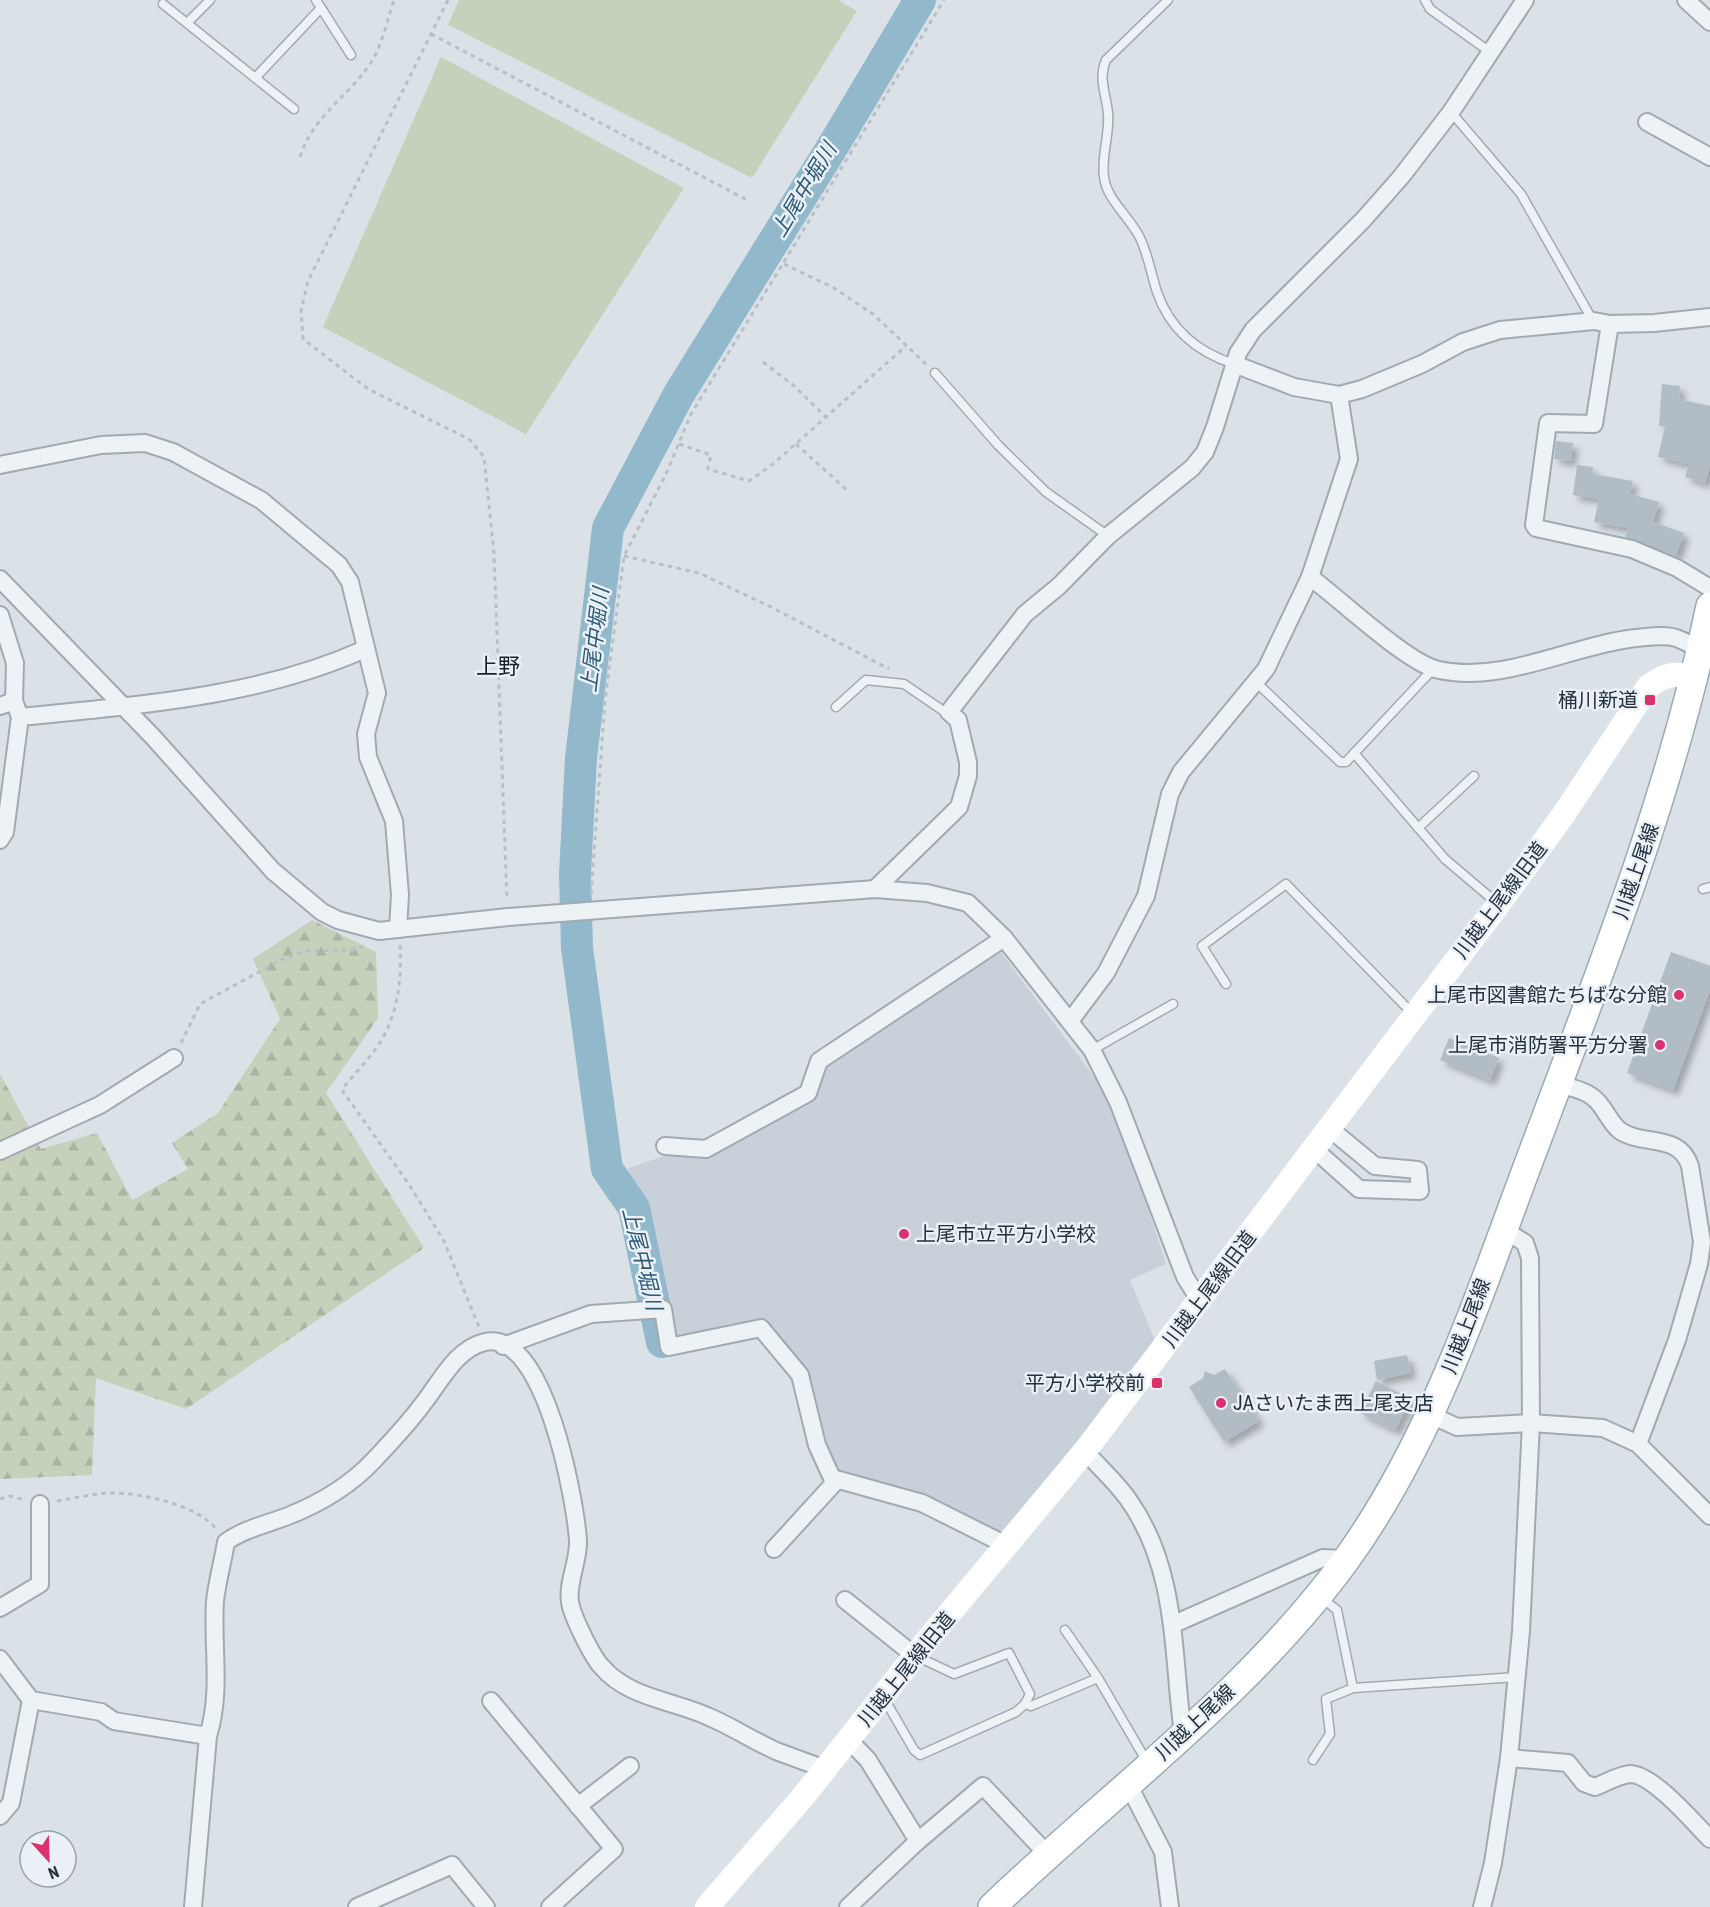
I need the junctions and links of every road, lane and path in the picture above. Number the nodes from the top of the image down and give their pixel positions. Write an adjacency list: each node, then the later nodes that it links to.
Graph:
1 (210, 0): 12 (lane)
2 (316, 0): 11 (lane)
3 (394, 0): 21 (path)
4 (448, 0): 14 (path)
5 (944, 0): 24 (path)
6 (1168, 0): 29 (lane)
7 (1425, 0): 15 (lane)
8 (1525, 0): 15 (street)
9 (1686, 0): 13 (street)
10 (163, 4): 12 (lane)
11 (321, 8): 16 (lane); 17 (lane)
12 (188, 22): 17 (lane)
13 (1710, 22)
14 (431, 34): 23 (path); 62 (path)
15 (1490, 52): 19 (street)
16 (351, 56)
17 (256, 77): 18 (lane)
18 (294, 109)
19 (1451, 112): 26 (lane); 29 (street)
20 (1647, 122): 22 (street)
21 (300, 157)
22 (1710, 157)
23 (748, 201)
24 (784, 264): 27 (path); 33 (path)
25 (1710, 317): 26 (street)
26 (1602, 323): 31 (street); 41 (street)
27 (906, 346): 30 (path); 32 (path)
28 (763, 362): 32 (path)
29 (1234, 364): 31 (street); 37 (street)
30 (935, 373): 37 (lane)
31 (1339, 395): 39 (street)
32 (826, 417): 34 (path)
33 (679, 444): 34 (path); 38 (path)
34 (796, 444): 36 (path)
35 (0, 465): 44 (street)
36 (849, 492)
37 (1108, 536): 53 (street)
38 (624, 556): 49 (path); 61 (path)
39 (1310, 577): 46 (street); 48 (street)
40 (0, 580): 50 (street)
41 (1710, 588)
42 (1710, 606): 45 (main road, 川越上尾線)
43 (0, 615): 52 (street)
44 (365, 649): 50 (street); 63 (street)
45 (1701, 650): 46 (street); 47 (main road, 川越上尾線)
46 (1434, 668): 54 (lane)
47 (1702, 681): 60 (street, 川越上尾線旧道); 72 (main road, 川越上尾線)
48 (1256, 682): 54 (lane); 69 (street)
49 (904, 684): 51 (lane); 53 (lane)
50 (121, 706): 52 (street); 64 (street)
51 (836, 707)
52 (12, 708): 56 (street)
53 (949, 711): 59 (street)
54 (1354, 753): 57 (lane)
55 (1474, 776): 57 (lane)
56 (7, 782): 58 (street)
57 (1418, 828): 60 (lane)
58 (0, 840)
59 (874, 889): 61 (street); 65 (street)
60 (1498, 904): 68 (street, 川越上尾線旧道)
61 (579, 913): 62 (street)
62 (508, 917): 63 (street)
63 (398, 929): 64 (street); 79 (path)
64 (378, 931): 71 (path)
65 (1004, 938): 69 (street); 74 (street)
66 (1226, 984): 68 (lane)
67 (1173, 1004): 70 (lane)
68 (1414, 1015): 73 (street, 川越上尾線旧道)
69 (1070, 1021): 70 (street)
70 (1092, 1050): 78 (street)
71 (174, 1058): 76 (street)
72 (1558, 1084): 77 (main road, 川越上尾線); 83 (street)
73 (1329, 1128): 75 (street, 川越上尾線旧道); 75 (street)
74 (665, 1146)
75 (1314, 1149): 78 (street, 川越上尾線旧道)
76 (0, 1152)
77 (1503, 1229): 81 (main road, 川越上尾線); 82 (street)
78 (1200, 1300): 84 (street, 川越上尾線旧道)
79 (485, 1342): 80 (street); 89 (street)
80 (503, 1346): 85 (street); 114 (street)
81 (1431, 1415): 82 (street); 92 (main road, 川越上尾線)
82 (1531, 1423): 83 (street); 100 (street)
83 (1638, 1444): 88 (street)
84 (1085, 1451): 90 (street, 川越上尾線旧道); 96 (street)
85 (837, 1480): 90 (street); 91 (street)
86 (0, 1499): 87 (path)
87 (40, 1504): 89 (path); 95 (street)
88 (1710, 1516)
89 (226, 1542): 108 (street)
90 (1006, 1545): 98 (street, 川越上尾線旧道)
91 (774, 1549)
92 (1346, 1559): 93 (main road, 川越上尾線); 96 (street)
93 (1318, 1594): 102 (lane); 107 (main road, 川越上尾線)
94 (845, 1600): 98 (street)
95 (0, 1608)
96 (1173, 1624): 107 (street)
97 (1065, 1630): 101 (lane)
98 (915, 1656): 103 (street, 川越上尾線旧道); 106 (lane)
99 (0, 1659): 104 (street)
100 (1516, 1677): 102 (lane); 110 (street)
101 (1098, 1678): 106 (lane); 112 (lane)
102 (1353, 1688): 111 (lane)
103 (883, 1696): 106 (lane); 109 (street, 川越上尾線旧道)
104 (32, 1700): 108 (street); 117 (street)
105 (491, 1701): 118 (street)
106 (1025, 1704)
107 (1183, 1734): 112 (main road, 川越上尾線)
108 (208, 1736): 125 (street)
109 (849, 1740): 114 (street, 川越上尾線旧道); 121 (street)
110 (1509, 1758): 120 (street); 124 (street)
111 (1313, 1760)
112 (1149, 1765): 115 (main road, 川越上尾線)
113 (630, 1766): 118 (street)
114 (825, 1769): 129 (street, 川越上尾線旧道)
115 (1128, 1784): 122 (main road, 川越上尾線); 131 (street)
116 (0, 1787): 117 (street)
117 (11, 1803): 119 (street)
118 (578, 1806): 128 (street)
119 (0, 1816)
120 (1710, 1839)
121 (918, 1841): 122 (street); 130 (street)
122 (1048, 1856): 123 (main road, 川越上尾線)
123 (1001, 1903)
124 (1483, 1906)
125 (193, 1907)
126 (357, 1907): 127 (street)
127 (486, 1907)
128 (550, 1907)
129 (707, 1907)
130 (848, 1907)
131 (1170, 1907)

